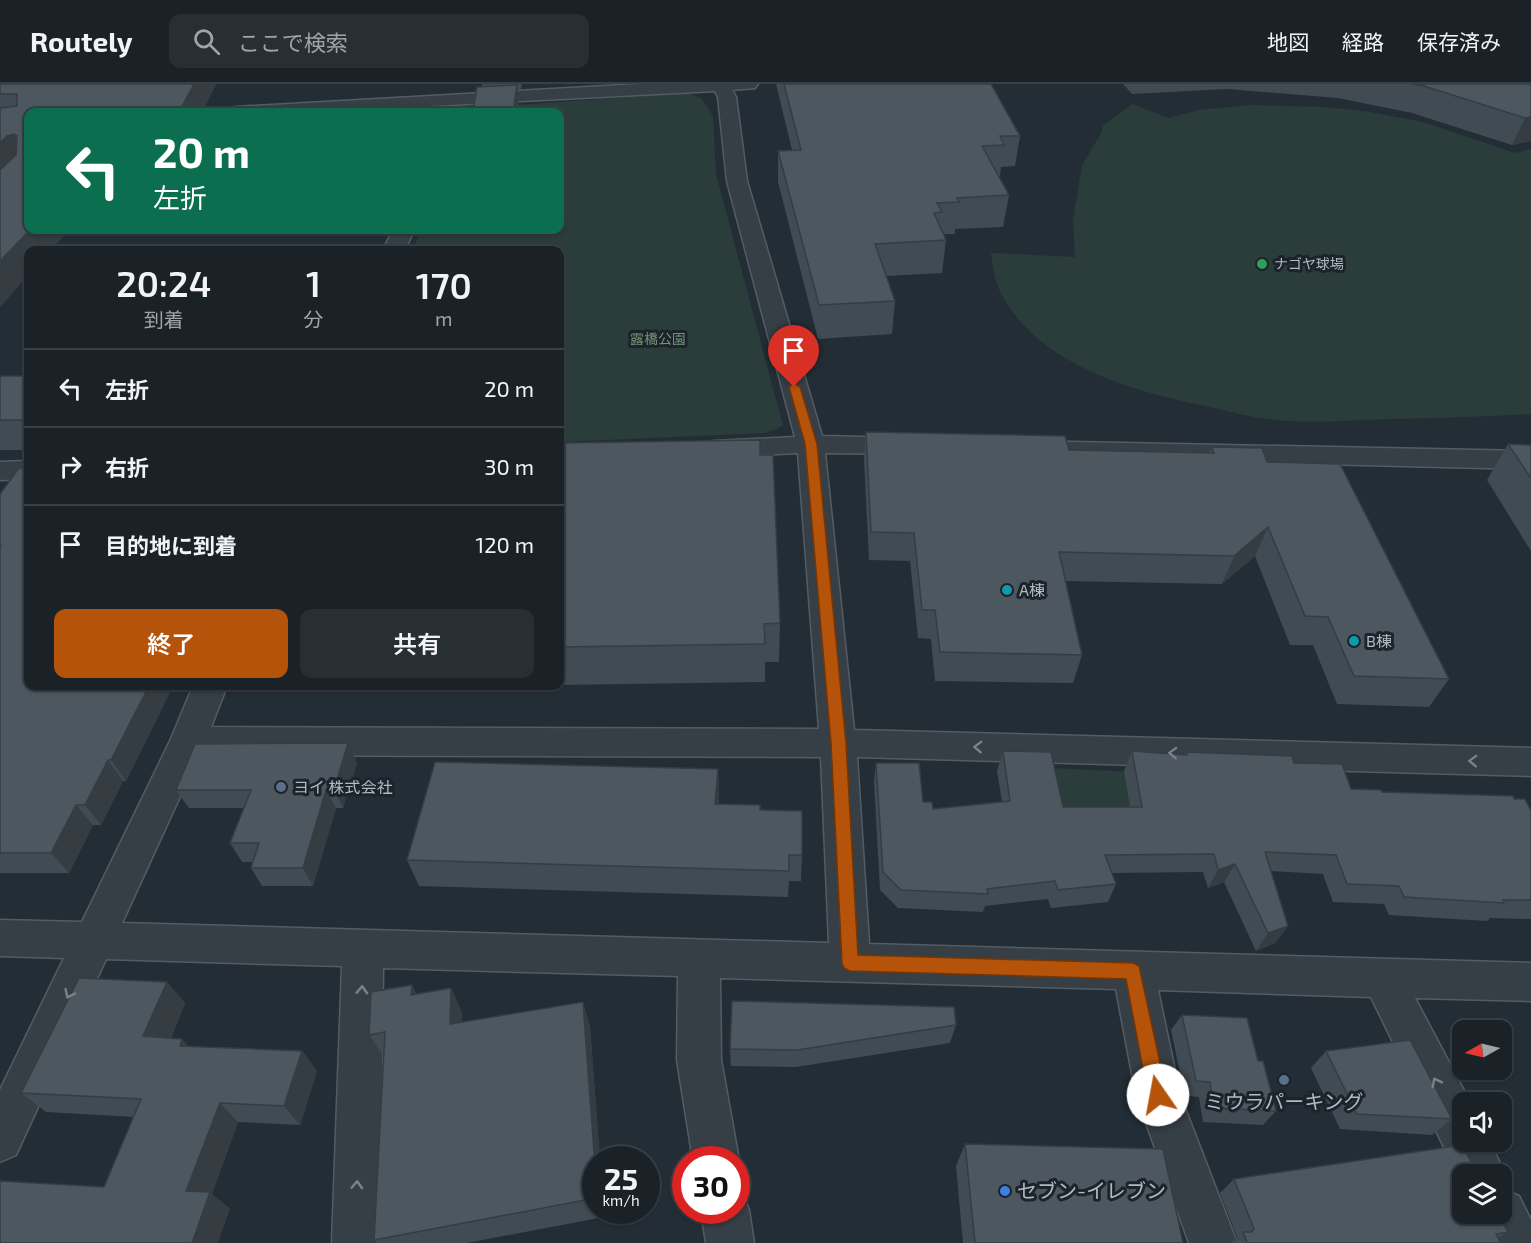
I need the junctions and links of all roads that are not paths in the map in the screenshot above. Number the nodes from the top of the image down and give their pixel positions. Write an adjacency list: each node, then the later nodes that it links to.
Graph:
1 (749, 84): 2 (street)
2 (720, 85): 3 (street); 5 (street)
3 (461, 98): 4 (street)
4 (300, 108)
5 (811, 444): 6 (street); 8 (street); 14 (street)
6 (929, 446)
7 (1000, 448): 9 (street)
8 (691, 450)
9 (1531, 460)
10 (24, 473): 11 (street)
11 (6, 483)
12 (208, 690): 13 (street)
13 (188, 741): 14 (street); 17 (street)
14 (838, 743): 15 (street, one-way to 14); 20 (street)
15 (1531, 762)
16 (0, 938): 17 (street)
17 (93, 941): 18 (street); 25 (street, one-way to 25)
18 (363, 949): 19 (street); 29 (street, one-way to 18)
19 (699, 958): 20 (street); 26 (street)
20 (850, 963): 21 (street)
21 (1133, 971): 22 (street); 31 (street)
22 (1383, 978): 23 (street); 24 (street, one-way to 22)
23 (1531, 982)
24 (1452, 1115)
25 (0, 1139)
26 (714, 1146)
27 (727, 1224): 30 (street)
28 (1507, 1224): 32 (street)
29 (356, 1243)
30 (730, 1243)
31 (1213, 1243)
32 (1516, 1243)

